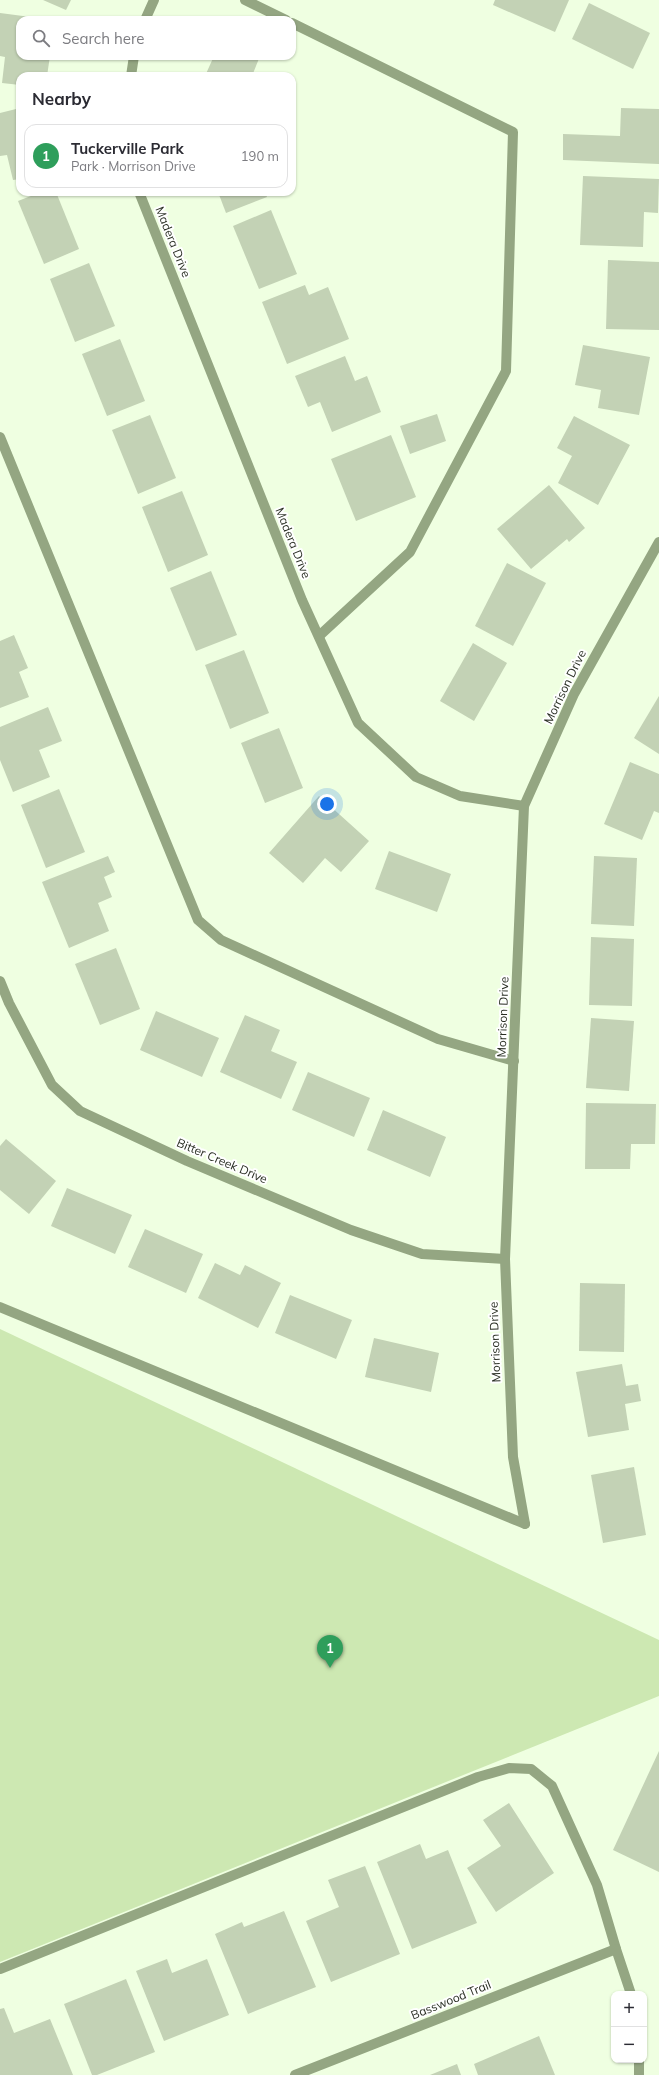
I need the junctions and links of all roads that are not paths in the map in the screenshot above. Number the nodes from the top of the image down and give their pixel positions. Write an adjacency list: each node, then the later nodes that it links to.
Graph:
1 (154, 0): 3 (street)
2 (246, 0): 4 (street)
3 (147, 16)
4 (278, 16)
5 (296, 25): 11 (street)
6 (133, 60): 7 (street)
7 (132, 72)
8 (141, 196): 11 (street, Madera Drive)
9 (0, 437): 14 (street)
10 (659, 542): 12 (street, Morrison Drive)
11 (319, 636): 12 (street, Madera Drive)
12 (524, 806): 14 (street, Morrison Drive)
13 (0, 981): 15 (street, Bitter Creek Drive)
14 (514, 1061): 15 (street, Morrison Drive)
15 (505, 1259): 16 (street, Morrison Drive)
16 (0, 1307)
17 (616, 1949): 18 (street); 19 (street); 21 (street, Basswood Trail)
18 (0, 1969)
19 (630, 1991)
20 (639, 2063): 22 (street)
21 (295, 2075)
22 (639, 2075)

